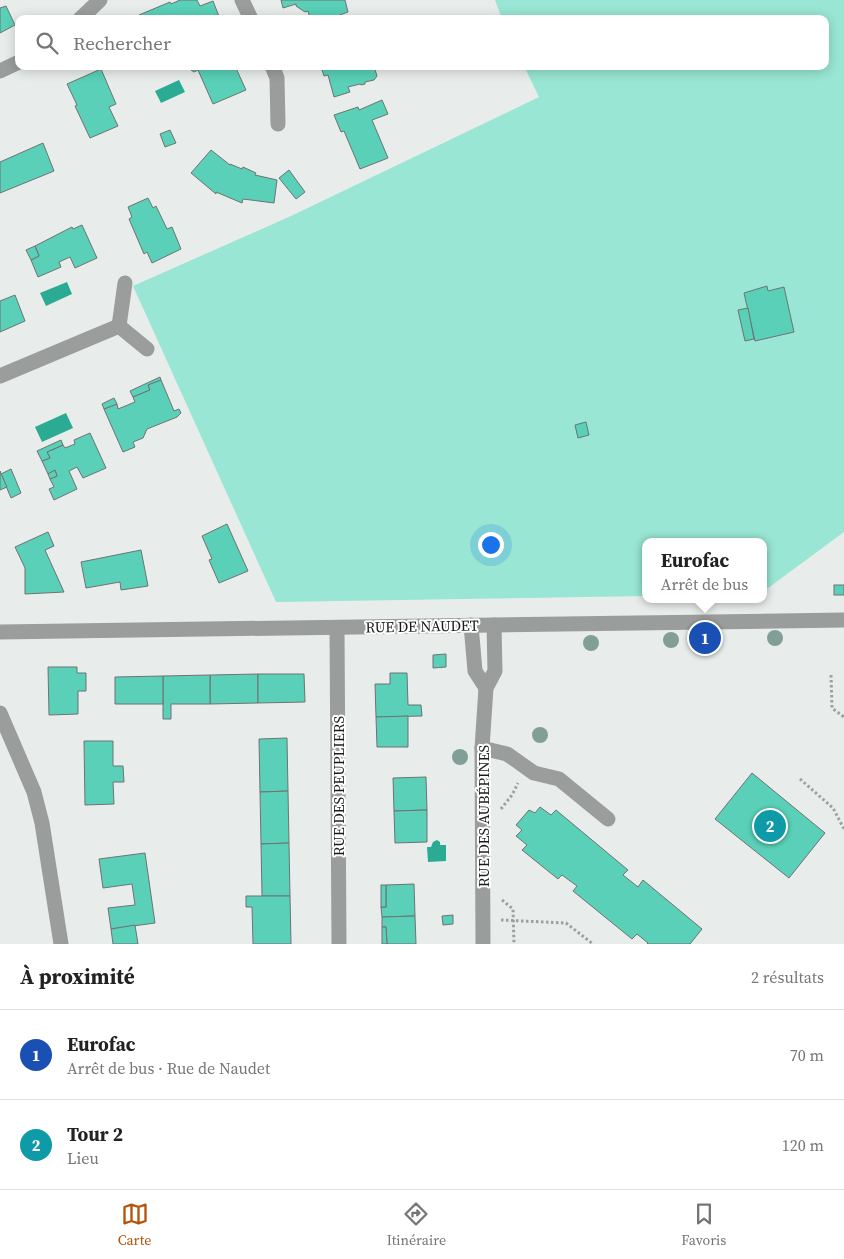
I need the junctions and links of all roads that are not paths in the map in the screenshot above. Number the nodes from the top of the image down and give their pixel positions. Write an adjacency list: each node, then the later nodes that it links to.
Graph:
1 (100, 0): 3 (street)
2 (242, 0): 4 (street)
3 (84, 15)
4 (248, 15)
5 (15, 64): 7 (street)
6 (274, 70): 8 (street)
7 (0, 71)
8 (278, 124)
9 (125, 283): 10 (street)
10 (119, 326): 11 (street); 12 (street)
11 (147, 349)
12 (0, 376)
13 (844, 620): 15 (street, RUE DE NAUDET)
14 (471, 625): 15 (street, RUE DE NAUDET); 16 (street, RUE DE NAUDET); 18 (street)
15 (494, 625): 18 (street, RUE DES AUBÉPINES)
16 (337, 628): 17 (street, RUE DE NAUDET); 23 (street, RUE DES PEUPLIERS)
17 (0, 632)
18 (486, 688): 20 (street, RUE DES AUBÉPINES)
19 (0, 713): 22 (street)
20 (482, 748): 21 (street); 24 (street, RUE DES AUBÉPINES)
21 (608, 819)
22 (61, 944)
23 (339, 944)
24 (483, 944)

